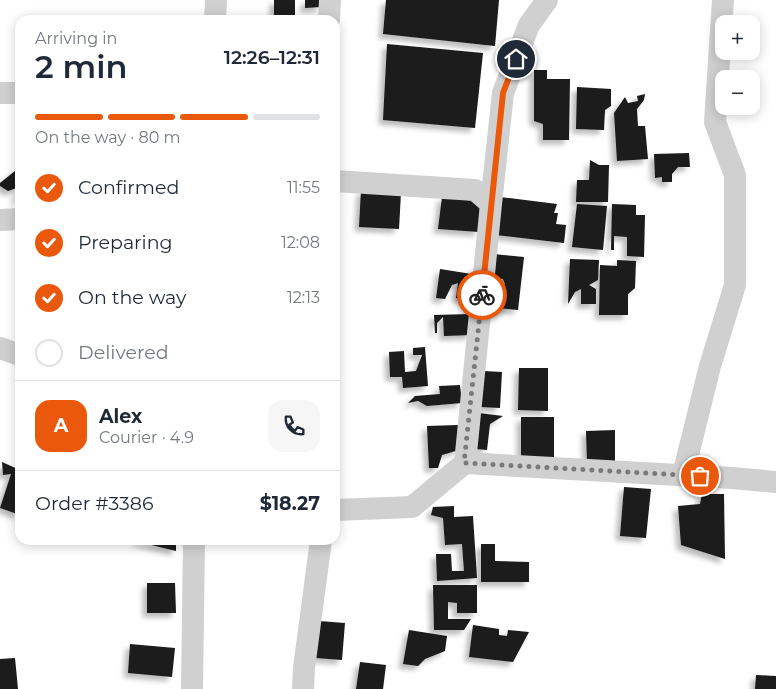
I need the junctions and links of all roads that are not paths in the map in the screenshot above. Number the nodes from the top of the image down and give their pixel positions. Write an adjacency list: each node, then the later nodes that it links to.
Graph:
1 (216, 0): 5 (street)
2 (330, 0): 6 (street)
3 (547, 0): 10 (street)
4 (723, 0): 16 (street)
5 (215, 15)
6 (328, 15)
7 (0, 93): 8 (street)
8 (15, 93)
9 (340, 180): 10 (street)
10 (491, 204): 15 (street)
11 (15, 219): 12 (street)
12 (0, 220)
13 (0, 348): 14 (street)
14 (15, 354)
15 (464, 463): 16 (street); 18 (street)
16 (683, 475): 17 (street)
17 (776, 482)
18 (340, 510)
19 (194, 545): 21 (street)
20 (320, 545): 22 (street)
21 (192, 689)
22 (303, 689)

